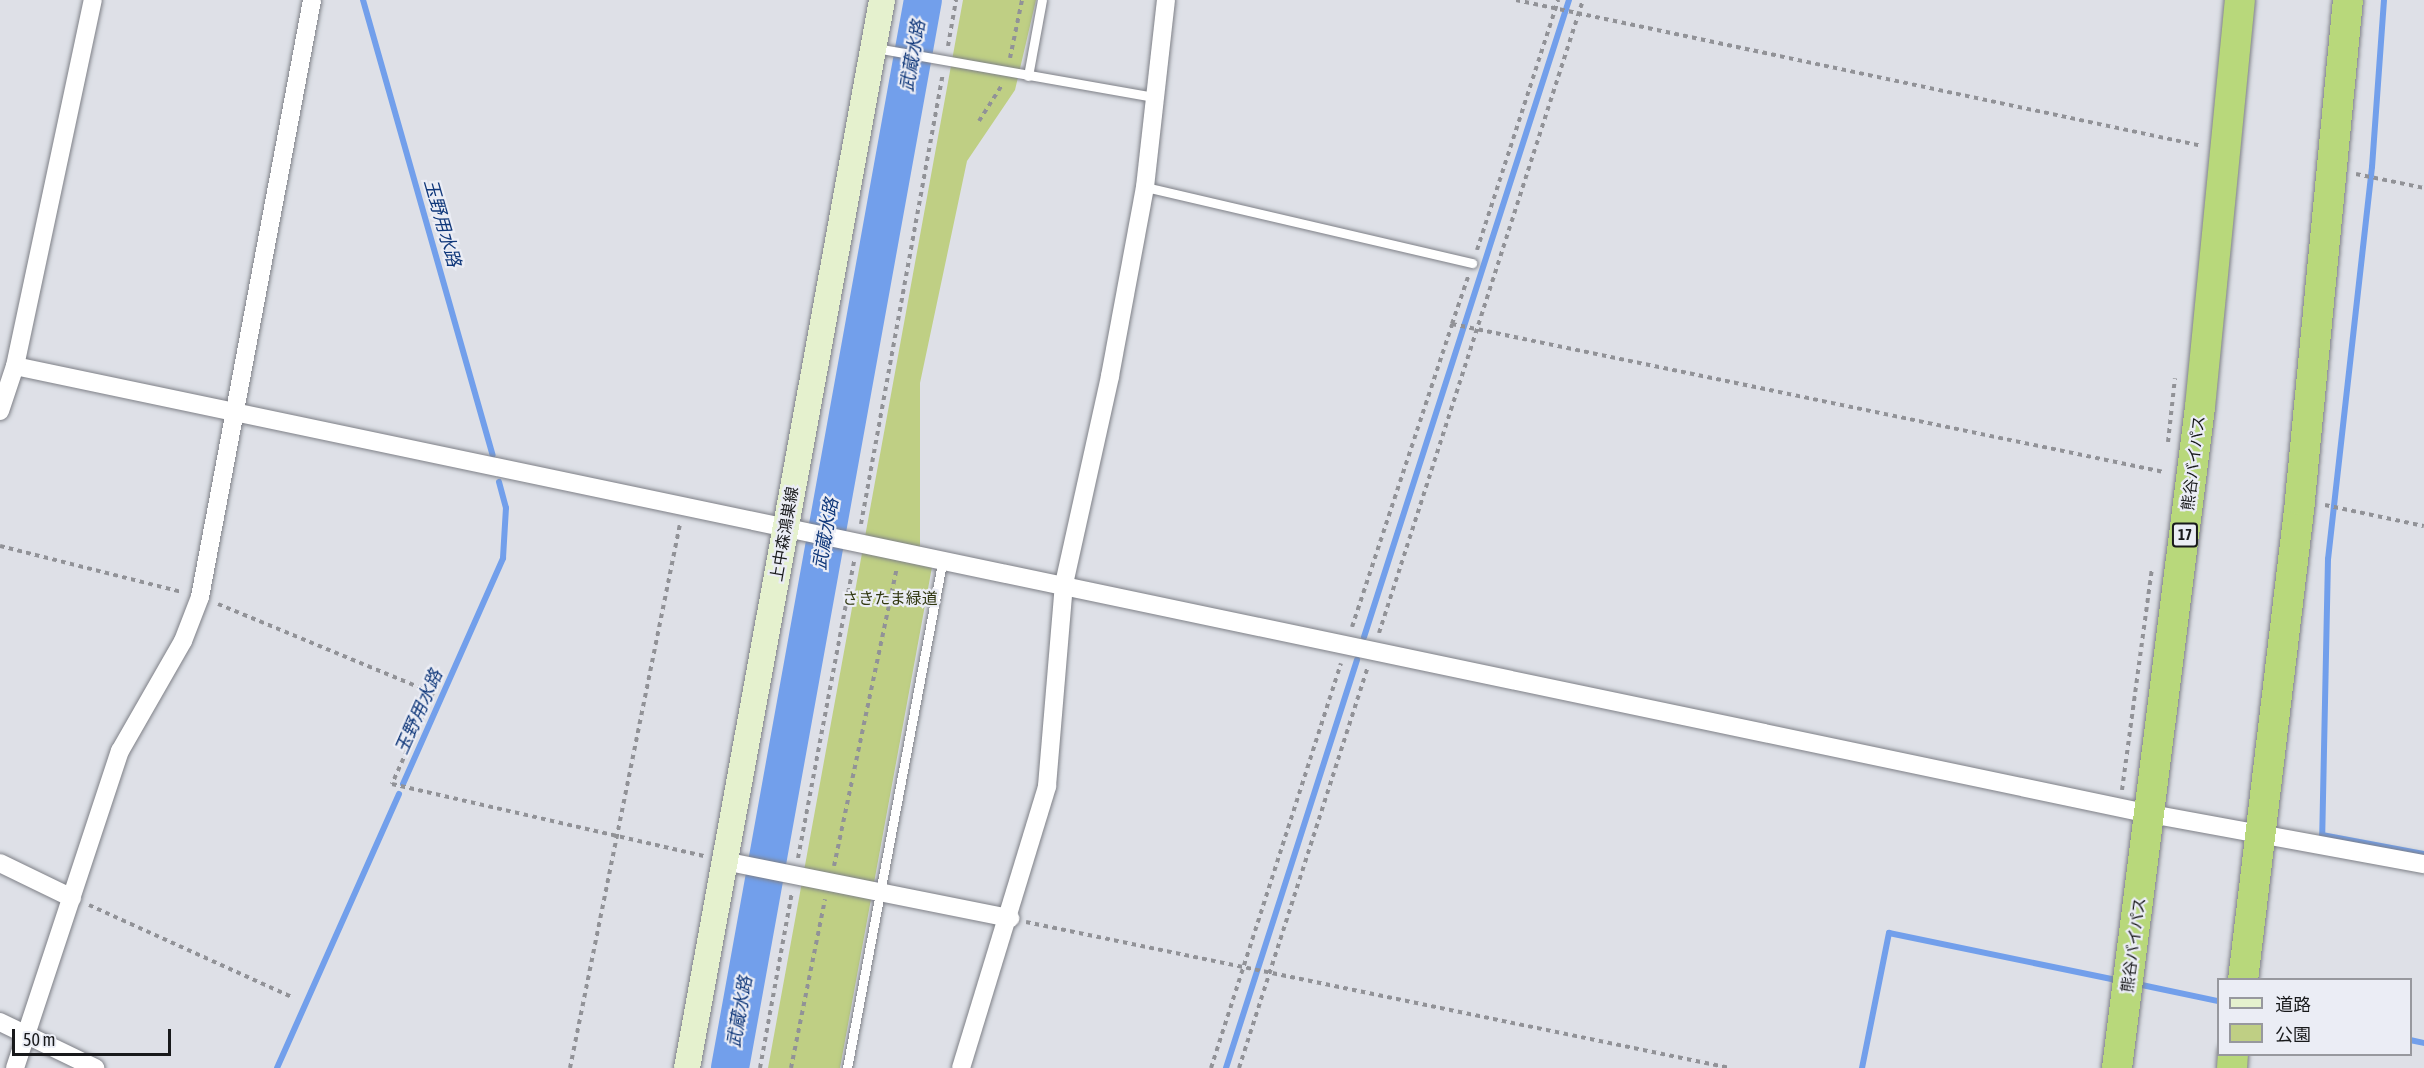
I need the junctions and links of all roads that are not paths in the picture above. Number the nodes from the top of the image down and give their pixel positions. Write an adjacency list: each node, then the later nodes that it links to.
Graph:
1 (93, 0): 13 (street)
2 (312, 0): 15 (street)
3 (882, 0): 8 (main road, 上中森鴻巣線)
4 (1042, 0): 9 (lane)
5 (1166, 0): 10 (street)
6 (2240, 0): 19 (highway, 熊谷バイパス / 17)
7 (2348, 0): 20 (highway)
8 (883, 49): 9 (lane); 16 (main road, 上中森鴻巣線)
9 (1028, 76): 10 (lane)
10 (1154, 97): 11 (street)
11 (1145, 187): 12 (lane); 18 (street)
12 (1472, 263)
13 (15, 366): 14 (street); 15 (street)
14 (0, 411)
15 (235, 415): 16 (street); 25 (street)
16 (795, 532): 17 (street); 22 (main road, 上中森鴻巣線)
17 (943, 558): 18 (street); 24 (lane)
18 (1064, 585): 19 (street); 26 (street)
19 (2151, 814): 20 (street); 35 (highway, 熊谷バイパス / 17)
20 (2260, 835): 23 (street); 27 (highway)
21 (0, 863): 25 (street)
22 (734, 863): 24 (street); 32 (main road, 上中森鴻巣線)
23 (2424, 864)
24 (879, 891): 26 (street); 33 (lane)
25 (72, 898): 29 (street)
26 (1010, 918): 34 (street)
27 (2243, 978)
28 (0, 1022): 29 (street)
29 (23, 1032): 30 (street); 31 (street)
30 (15, 1068)
31 (95, 1068)
32 (687, 1068)
33 (847, 1068)
34 (961, 1068)
35 (2117, 1068)

